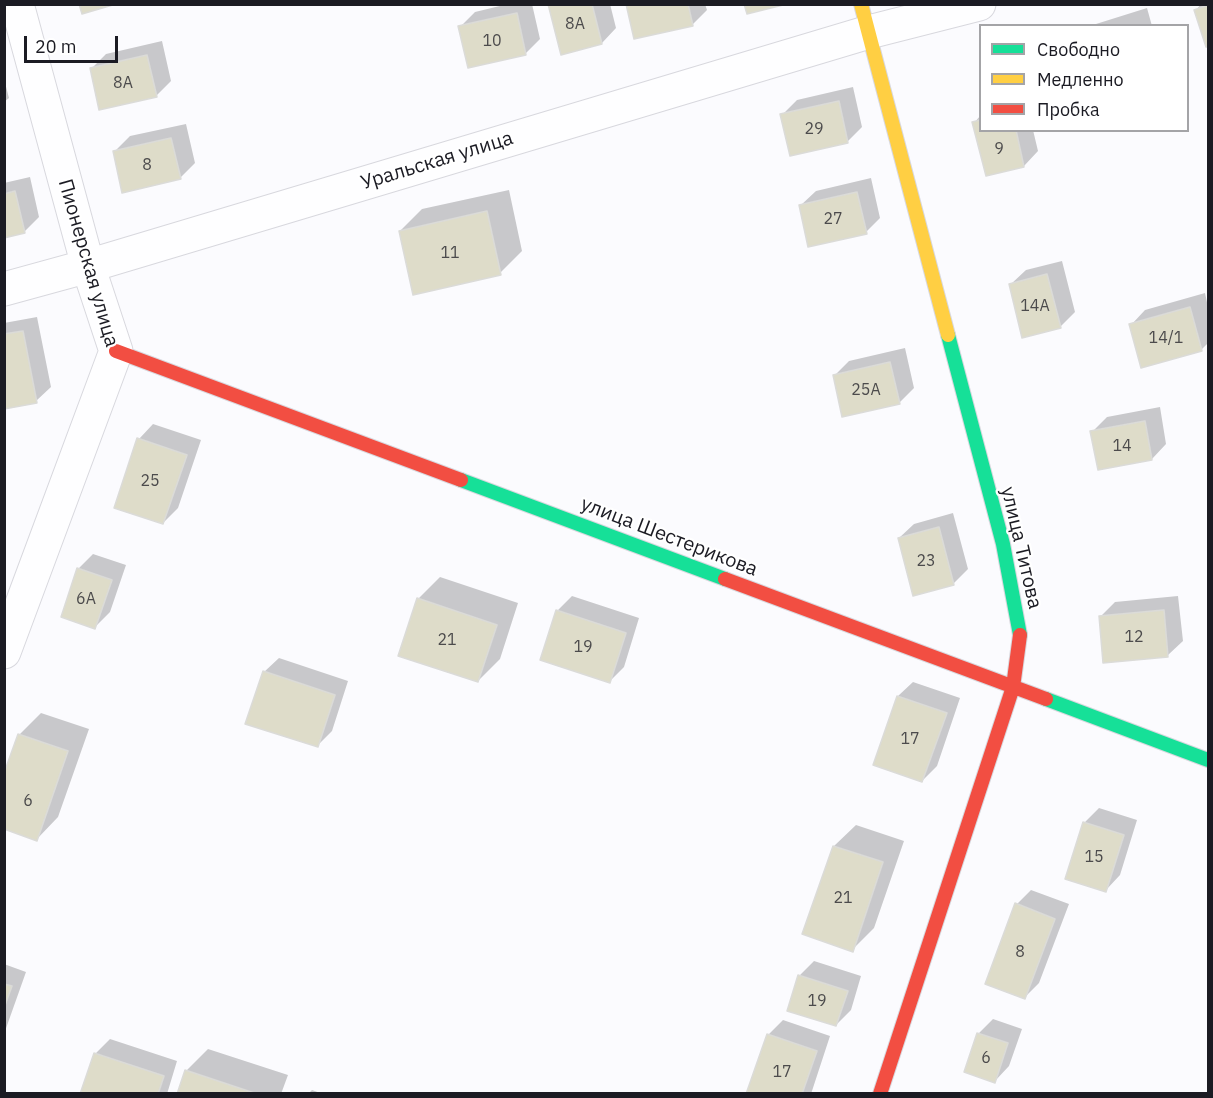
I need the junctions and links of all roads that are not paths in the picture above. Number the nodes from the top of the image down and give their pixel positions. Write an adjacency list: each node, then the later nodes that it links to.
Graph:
1 (17, 4): 4 (street, Пионерская улица)
2 (979, 4): 3 (street, Уральская улица)
3 (865, 18): 4 (street, Уральская улица); 8 (street, улица Титова)
4 (88, 266): 5 (street, Уральская улица); 6 (street, Пионерская улица)
5 (4, 290)
6 (116, 351): 7 (street, Пионерская улица); 8 (street, улица Шестерикова)
7 (4, 652)
8 (1013, 687): 9 (street, улица Шестерикова); 10 (street, улица Титова)
9 (1209, 760)
10 (880, 1094)

